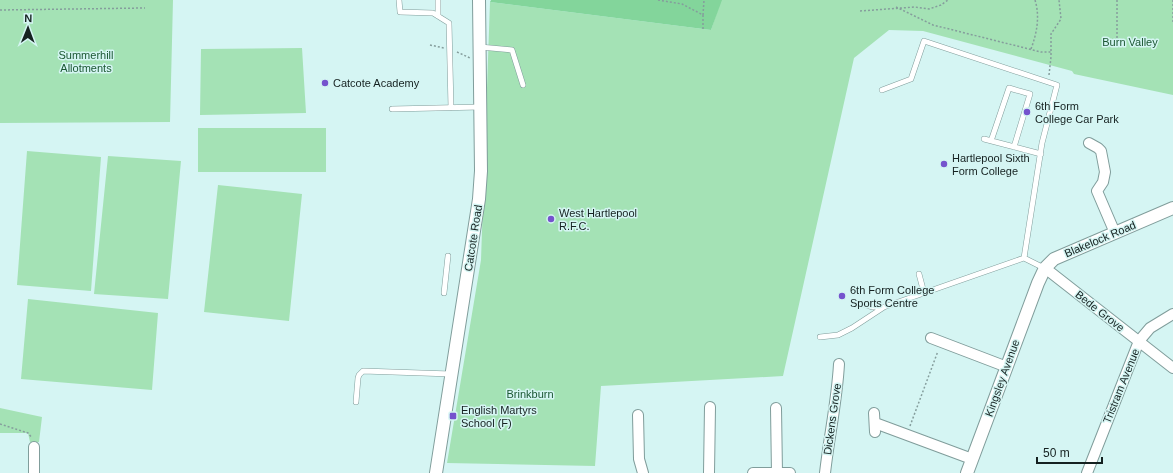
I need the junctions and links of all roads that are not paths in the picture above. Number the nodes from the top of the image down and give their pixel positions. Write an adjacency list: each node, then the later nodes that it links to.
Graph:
1 (399, 0): 4 (lane)
2 (438, 0): 4 (lane)
3 (479, 0): 5 (street, Catcote Road)
4 (438, 16): 9 (lane)
5 (480, 47): 6 (lane); 8 (street, Catcote Road)
6 (523, 85)
7 (882, 90): 15 (lane)
8 (480, 107): 9 (lane); 34 (street, Catcote Road)
9 (451, 108): 10 (lane)
10 (392, 109)
11 (984, 139): 12 (lane)
12 (991, 141): 14 (lane); 14 (lane)
13 (1089, 143): 17 (street)
14 (1014, 147): 15 (lane)
15 (1041, 154): 19 (lane)
16 (1173, 208): 17 (street, Blakelock Road)
17 (1115, 233): 20 (street, Blakelock Road)
18 (448, 256): 24 (lane)
19 (1024, 258): 20 (lane); 23 (lane)
20 (1045, 268): 22 (street, Blakelock Road); 30 (street, Bede Grove)
21 (920, 274): 23 (lane)
22 (1038, 283): 32 (street, Kingsley Avenue)
23 (924, 293): 26 (lane)
24 (444, 294)
25 (860, 303): 26 (lane)
26 (884, 307): 28 (lane)
27 (1173, 314): 30 (street, Tristram Avenue)
28 (820, 337)
29 (930, 338): 32 (street)
30 (1139, 341): 33 (street, Bede Grove); 51 (street, Tristram Avenue)
31 (838, 364): 49 (street, Dickens Grove)
32 (1007, 367): 41 (street, Kingsley Avenue)
33 (1173, 368)
34 (452, 374): 35 (lane); 43 (street, Catcote Road)
35 (356, 402)
36 (710, 407): 45 (street)
37 (776, 408): 47 (street)
38 (638, 415): 44 (street)
39 (875, 423): 41 (street)
40 (34, 447): 42 (street)
41 (972, 459): 50 (street, Kingsley Avenue)
42 (34, 473)
43 (436, 473)
44 (642, 473)
45 (709, 473)
46 (753, 473): 47 (street)
47 (777, 473): 48 (street)
48 (790, 473)
49 (825, 473)
50 (967, 473)
51 (1087, 473)

